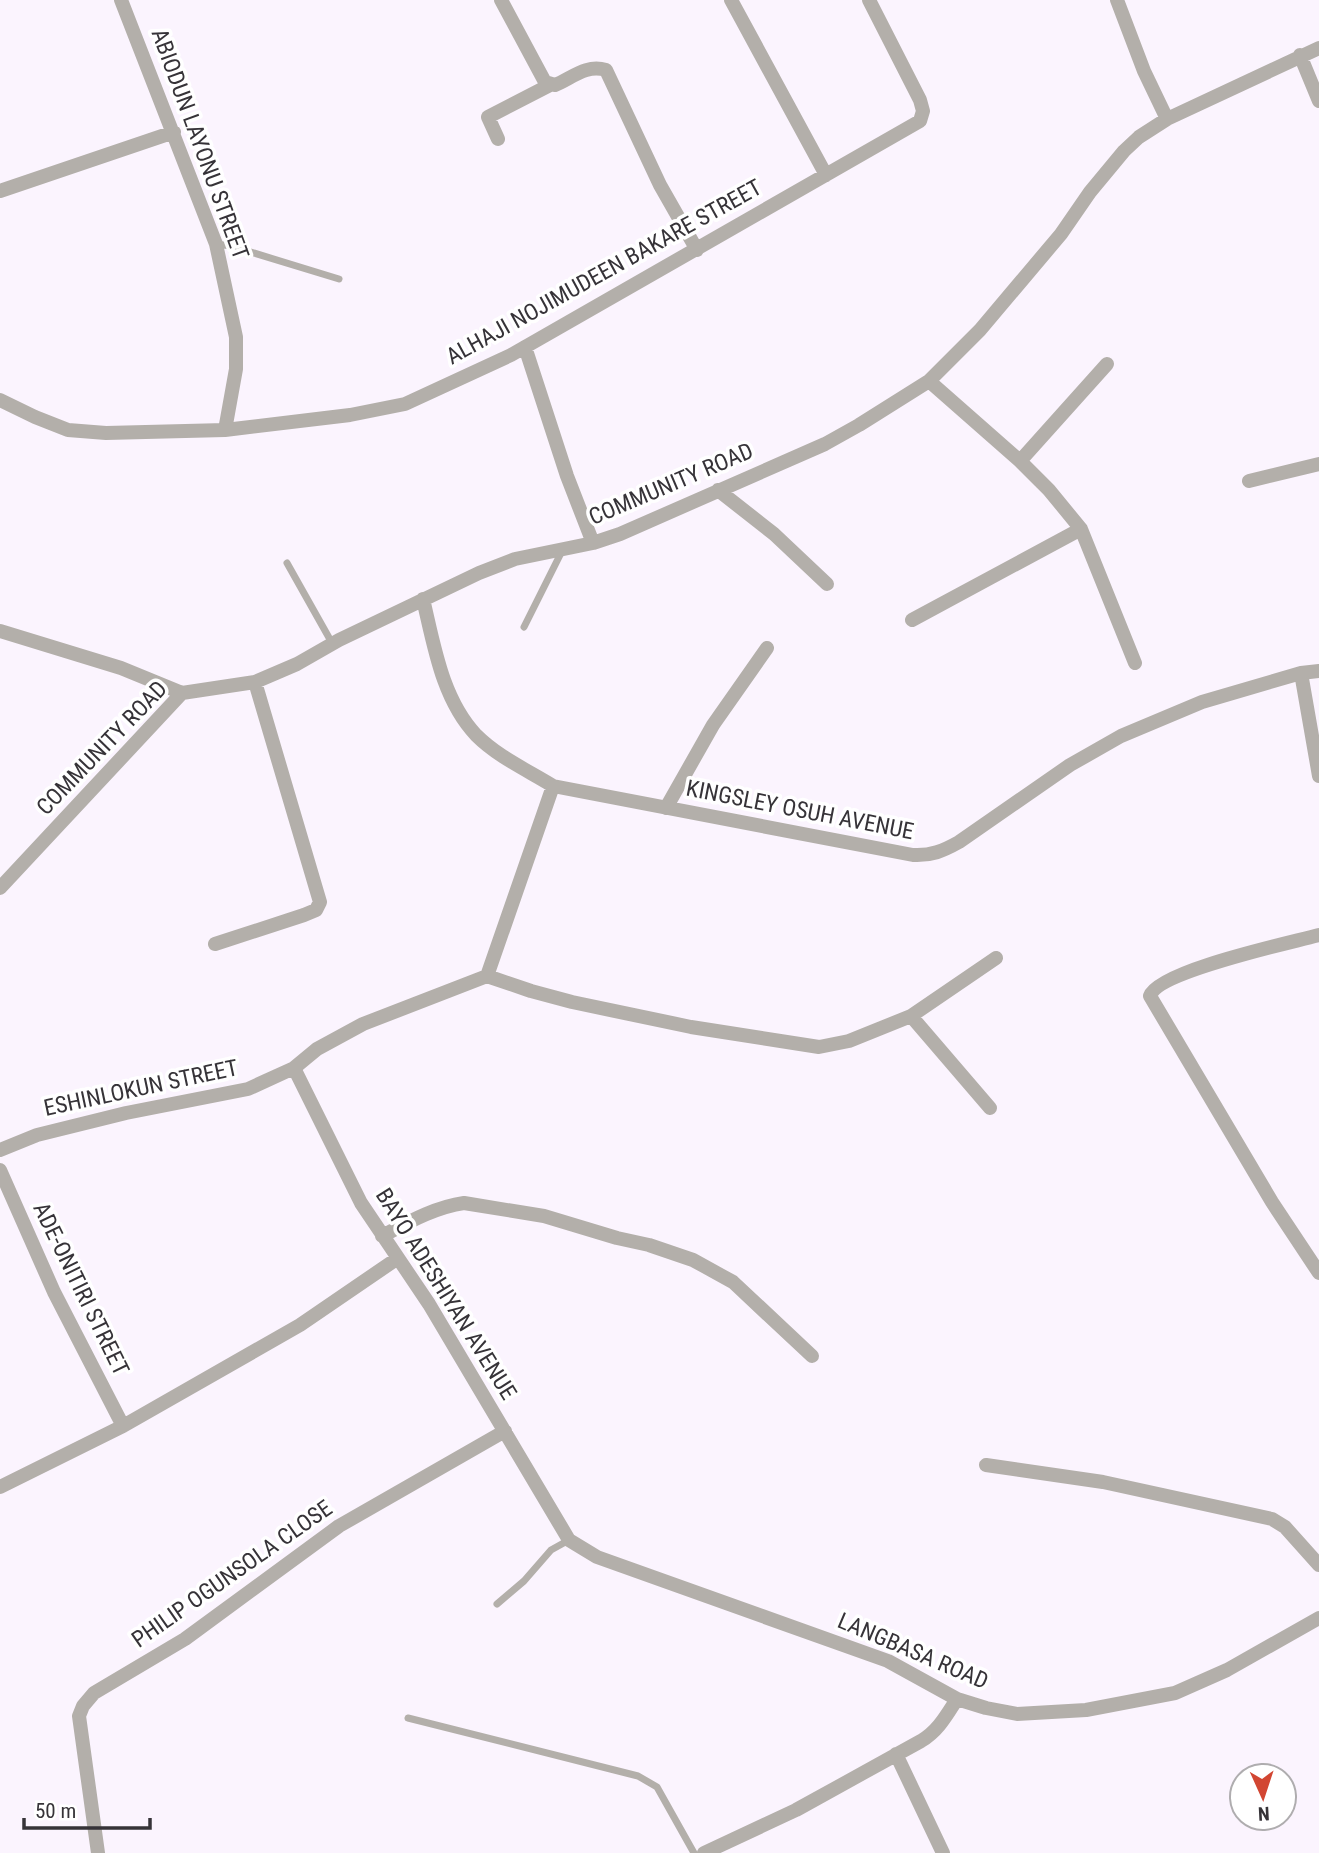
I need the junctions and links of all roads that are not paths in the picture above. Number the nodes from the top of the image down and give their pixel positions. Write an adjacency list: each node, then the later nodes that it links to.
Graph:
1 (121, 0): 11 (street, ABIODUN LAYONU STREET)
2 (501, 0): 8 (street)
3 (731, 0): 13 (street)
4 (869, 0): 13 (street, ALHAJI NOJIMUDEEN BAKARE STREET)
5 (1117, 0): 10 (street)
6 (1319, 48): 7 (street, COMMUNITY ROAD)
7 (1300, 55): 9 (street); 10 (street, COMMUNITY ROAD)
8 (550, 85): 12 (street); 16 (street)
9 (1319, 101)
10 (1167, 119): 20 (street, COMMUNITY ROAD)
11 (174, 132): 14 (street); 15 (street, ABIODUN LAYONU STREET)
12 (498, 139)
13 (827, 174): 16 (street, ALHAJI NOJIMUDEEN BAKARE STREET)
14 (0, 191)
15 (216, 244): 17 (lane); 22 (street, ABIODUN LAYONU STREET)
16 (697, 250): 18 (street, ALHAJI NOJIMUDEEN BAKARE STREET)
17 (339, 279)
18 (525, 347): 22 (street, ALHAJI NOJIMUDEEN BAKARE STREET); 28 (street)
19 (1107, 364): 23 (street)
20 (929, 381): 23 (street); 26 (street, COMMUNITY ROAD)
21 (0, 400): 22 (street, ALHAJI NOJIMUDEEN BAKARE STREET)
22 (225, 430)
23 (1020, 461): 27 (street)
24 (1319, 464): 25 (street)
25 (1249, 481)
26 (718, 490): 28 (street, COMMUNITY ROAD); 31 (street)
27 (1081, 529): 33 (street); 38 (street)
28 (593, 543): 29 (street, COMMUNITY ROAD)
29 (563, 549): 32 (street, COMMUNITY ROAD); 34 (lane)
30 (287, 563): 36 (lane)
31 (827, 584)
32 (423, 599): 36 (street, COMMUNITY ROAD); 44 (street, KINGSLEY OSUH AVENUE)
33 (912, 620)
34 (524, 627)
35 (0, 631): 42 (street)
36 (332, 644): 41 (street, COMMUNITY ROAD)
37 (767, 648): 45 (street)
38 (1135, 663)
39 (1319, 671): 40 (street, KINGSLEY OSUH AVENUE)
40 (1301, 673): 43 (street); 45 (street, KINGSLEY OSUH AVENUE)
41 (255, 682): 42 (street, COMMUNITY ROAD); 48 (street)
42 (182, 693): 46 (street, COMMUNITY ROAD)
43 (1319, 776)
44 (553, 786): 45 (street, KINGSLEY OSUH AVENUE); 50 (street)
45 (666, 808)
46 (0, 888)
47 (1319, 935): 58 (street)
48 (215, 944)
49 (996, 958): 51 (street)
50 (487, 976): 51 (street); 52 (street, ESHINLOKUN STREET)
51 (911, 1016): 53 (street)
52 (293, 1068): 54 (street, ESHINLOKUN STREET); 56 (street, BAYO ADESHIYAN AVENUE)
53 (990, 1108)
54 (0, 1150)
55 (0, 1170): 60 (street, ADE-ONITIRI STREET)
56 (382, 1236): 57 (street, BAYO ADESHIYAN AVENUE); 59 (street)
57 (398, 1258): 60 (street); 61 (street, BAYO ADESHIYAN AVENUE)
58 (1319, 1273)
59 (812, 1356)
60 (122, 1426): 63 (street)
61 (505, 1431): 64 (street, BAYO ADESHIYAN AVENUE); 71 (street, PHILIP OGUNSOLA CLOSE)
62 (986, 1465): 65 (street)
63 (0, 1487)
64 (569, 1540): 66 (lane); 68 (street, LANGBASA ROAD)
65 (1319, 1565)
66 (497, 1604)
67 (1319, 1618): 68 (street, LANGBASA ROAD)
68 (957, 1699): 70 (street)
69 (408, 1718): 72 (lane)
70 (896, 1754): 73 (street); 74 (street)
71 (98, 1853)
72 (694, 1853)
73 (704, 1853)
74 (943, 1853)

